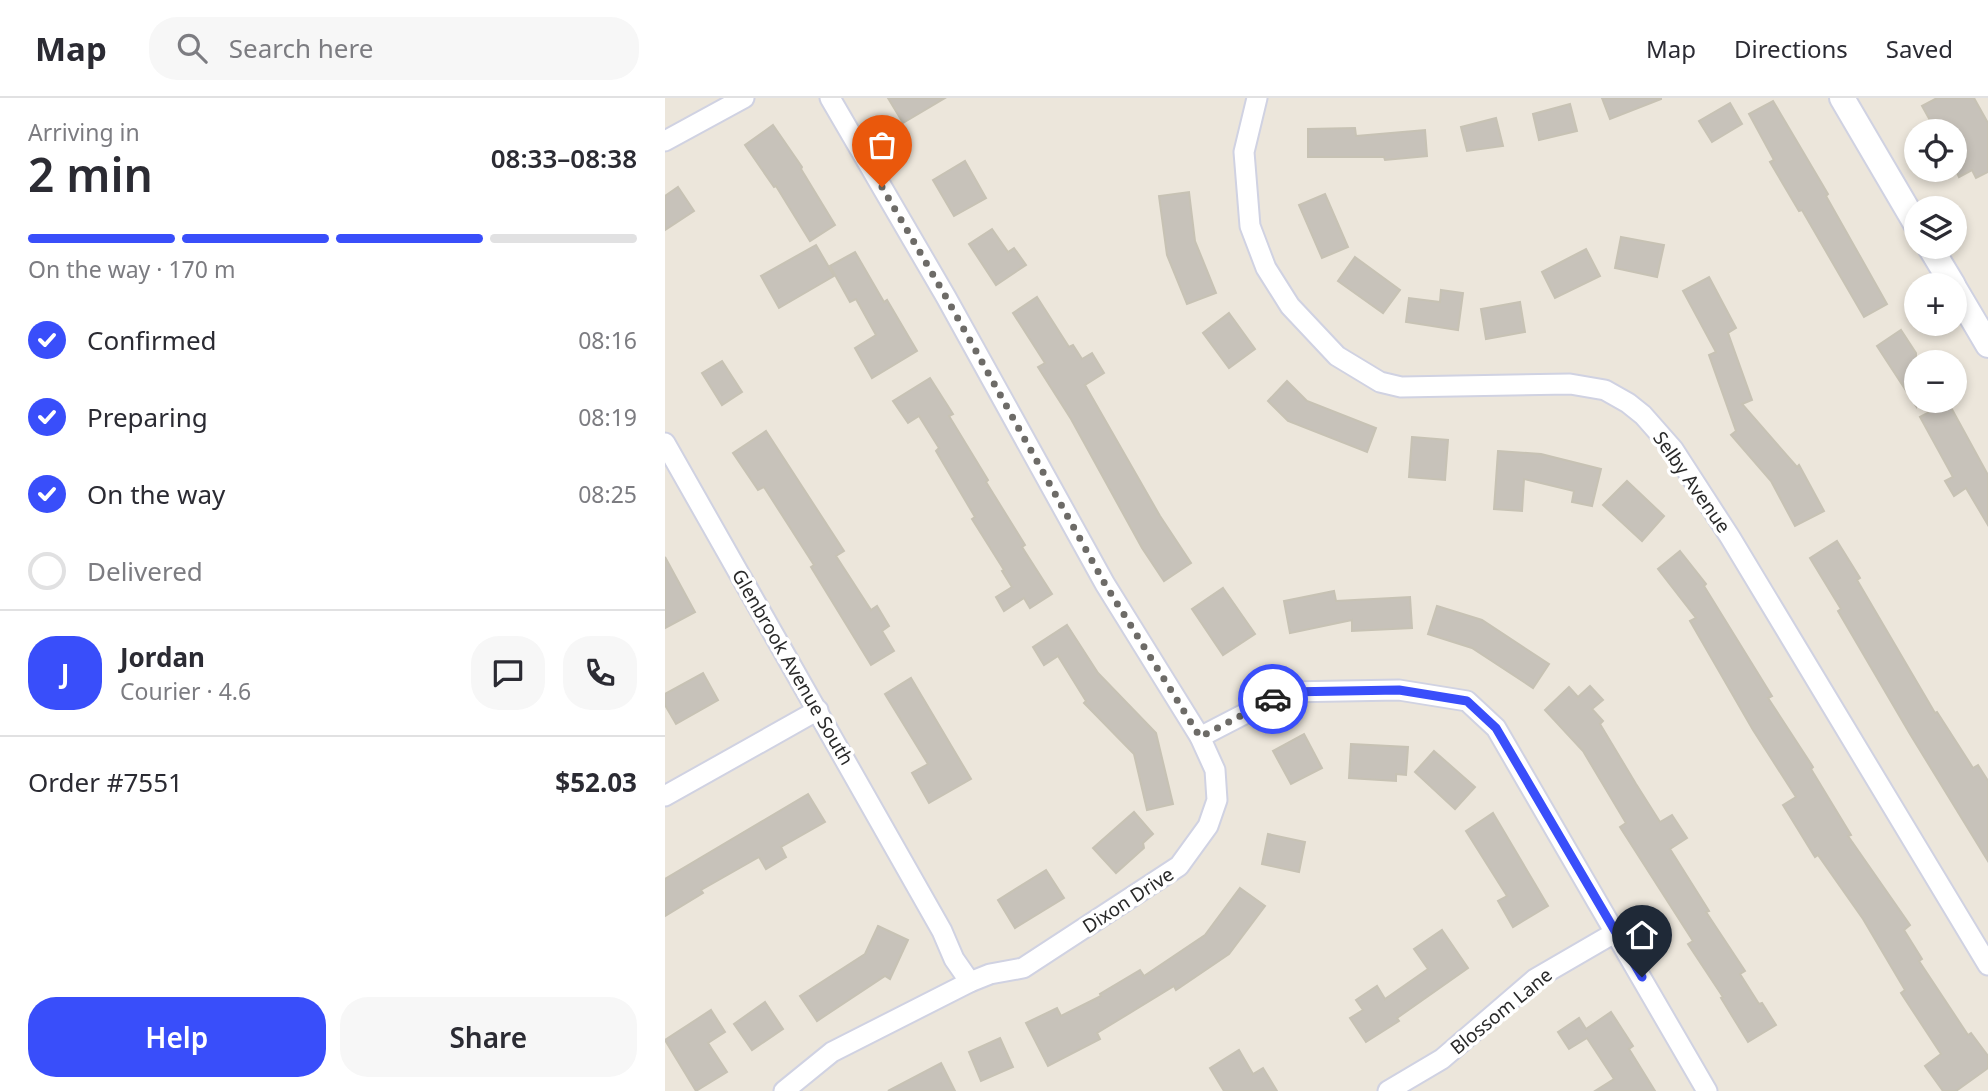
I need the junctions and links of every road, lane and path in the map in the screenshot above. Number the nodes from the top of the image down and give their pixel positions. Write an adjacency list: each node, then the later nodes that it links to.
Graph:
1 (744, 98): 5 (street)
2 (830, 98): 11 (street, Dixon Drive)
3 (1257, 98): 14 (street, Selby Avenue)
4 (1842, 98): 6 (street)
5 (665, 141)
6 (1904, 204)
7 (1967, 309): 8 (street)
8 (1988, 345)
9 (665, 443): 10 (street, Glenbrook Avenue South)
10 (818, 710): 12 (street); 15 (street, Glenbrook Avenue South)
11 (1200, 737): 13 (street); 15 (street, Dixon Drive)
12 (665, 796)
13 (1616, 932): 17 (street, Blossom Lane); 18 (street)
14 (1988, 965)
15 (970, 982): 16 (street, Dixon Drive)
16 (784, 1091)
17 (1388, 1091)
18 (1707, 1091)

